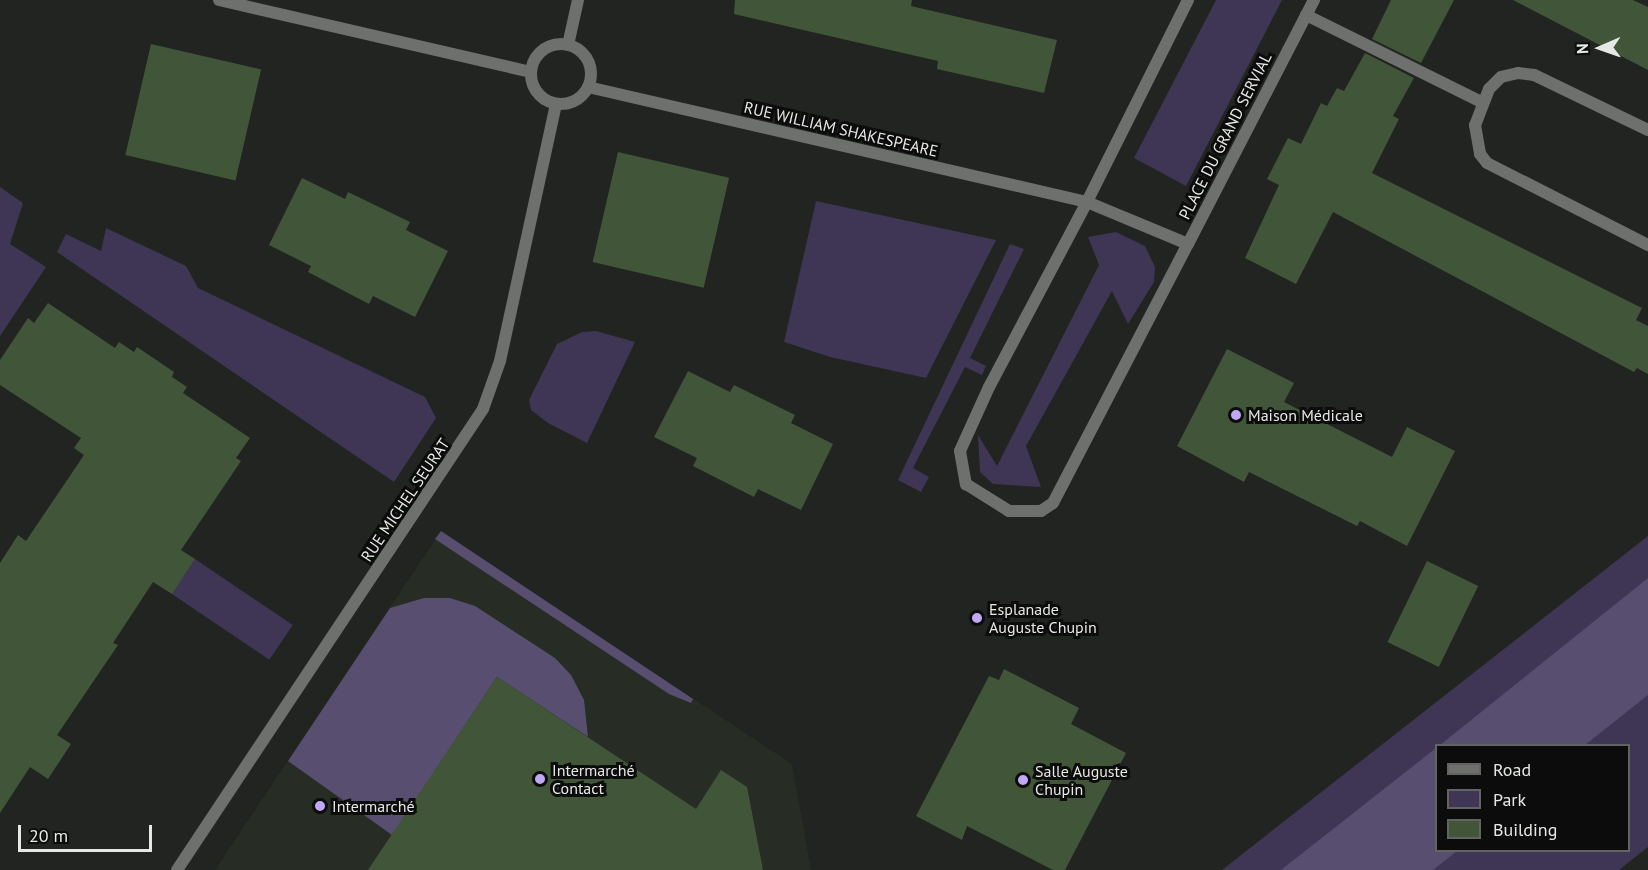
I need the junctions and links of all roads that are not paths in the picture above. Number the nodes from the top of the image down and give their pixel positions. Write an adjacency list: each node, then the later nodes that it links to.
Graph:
1 (219, 0): 7 (street)
2 (578, 0): 6 (street)
3 (1188, 0): 12 (street)
4 (1314, 0): 5 (street, PLACE DU GRAND SERVIAL)
5 (1306, 15): 9 (street); 13 (street, PLACE DU GRAND SERVIAL)
6 (568, 45): 7 (street); 8 (street)
7 (531, 72): 10 (street)
8 (588, 87): 10 (street); 12 (street, RUE WILLIAM SHAKESPEARE)
9 (1481, 102): 11 (street); 14 (street)
10 (556, 104): 15 (street, RUE MICHEL SEURAT)
11 (1648, 130)
12 (1087, 202): 13 (street, PLACE DU GRAND SERVIAL); 13 (street)
13 (1188, 244)
14 (1648, 245)
15 (177, 870)

